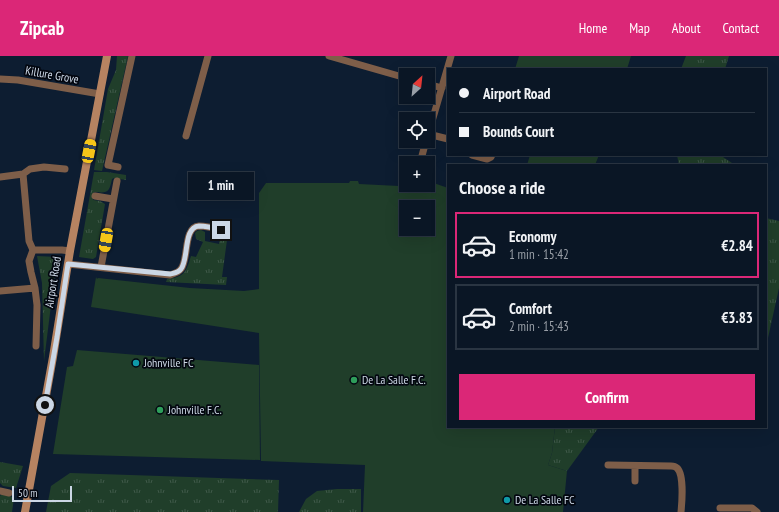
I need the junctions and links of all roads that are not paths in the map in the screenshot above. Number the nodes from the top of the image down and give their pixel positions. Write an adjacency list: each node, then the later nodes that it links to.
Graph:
1 (107, 56): 12 (main road, Airport Road)
2 (132, 56): 19 (street)
3 (208, 56): 14 (street)
4 (330, 56): 8 (street)
5 (451, 56): 6 (street)
6 (448, 68)
7 (447, 70): 11 (street)
8 (399, 76)
9 (0, 79): 12 (street, Killure Grove)
10 (435, 86): 11 (street)
11 (442, 88): 13 (street)
12 (100, 94): 28 (main road, Airport Road)
13 (435, 112)
14 (186, 136)
15 (435, 136): 16 (street)
16 (447, 139)
17 (476, 156): 18 (street)
18 (492, 156)
19 (118, 167)
20 (65, 169): 21 (street)
21 (23, 174): 22 (street); 27 (street)
22 (0, 177)
23 (116, 181): 25 (street)
24 (95, 196): 25 (street)
25 (113, 198): 30 (street)
26 (221, 230): 30 (street)
27 (33, 250): 28 (street); 31 (street)
28 (70, 251): 29 (main road, Airport Road)
29 (68, 264): 30 (street); 40 (main road, Airport Road)
30 (101, 267)
31 (35, 288): 32 (street); 33 (street)
32 (0, 291)
33 (36, 346)
34 (608, 465): 35 (street)
35 (635, 466): 36 (street); 41 (street)
36 (635, 481)
37 (0, 490): 38 (street)
38 (9, 493)
39 (720, 508): 42 (street)
40 (25, 512)
41 (682, 512)
42 (757, 512)

